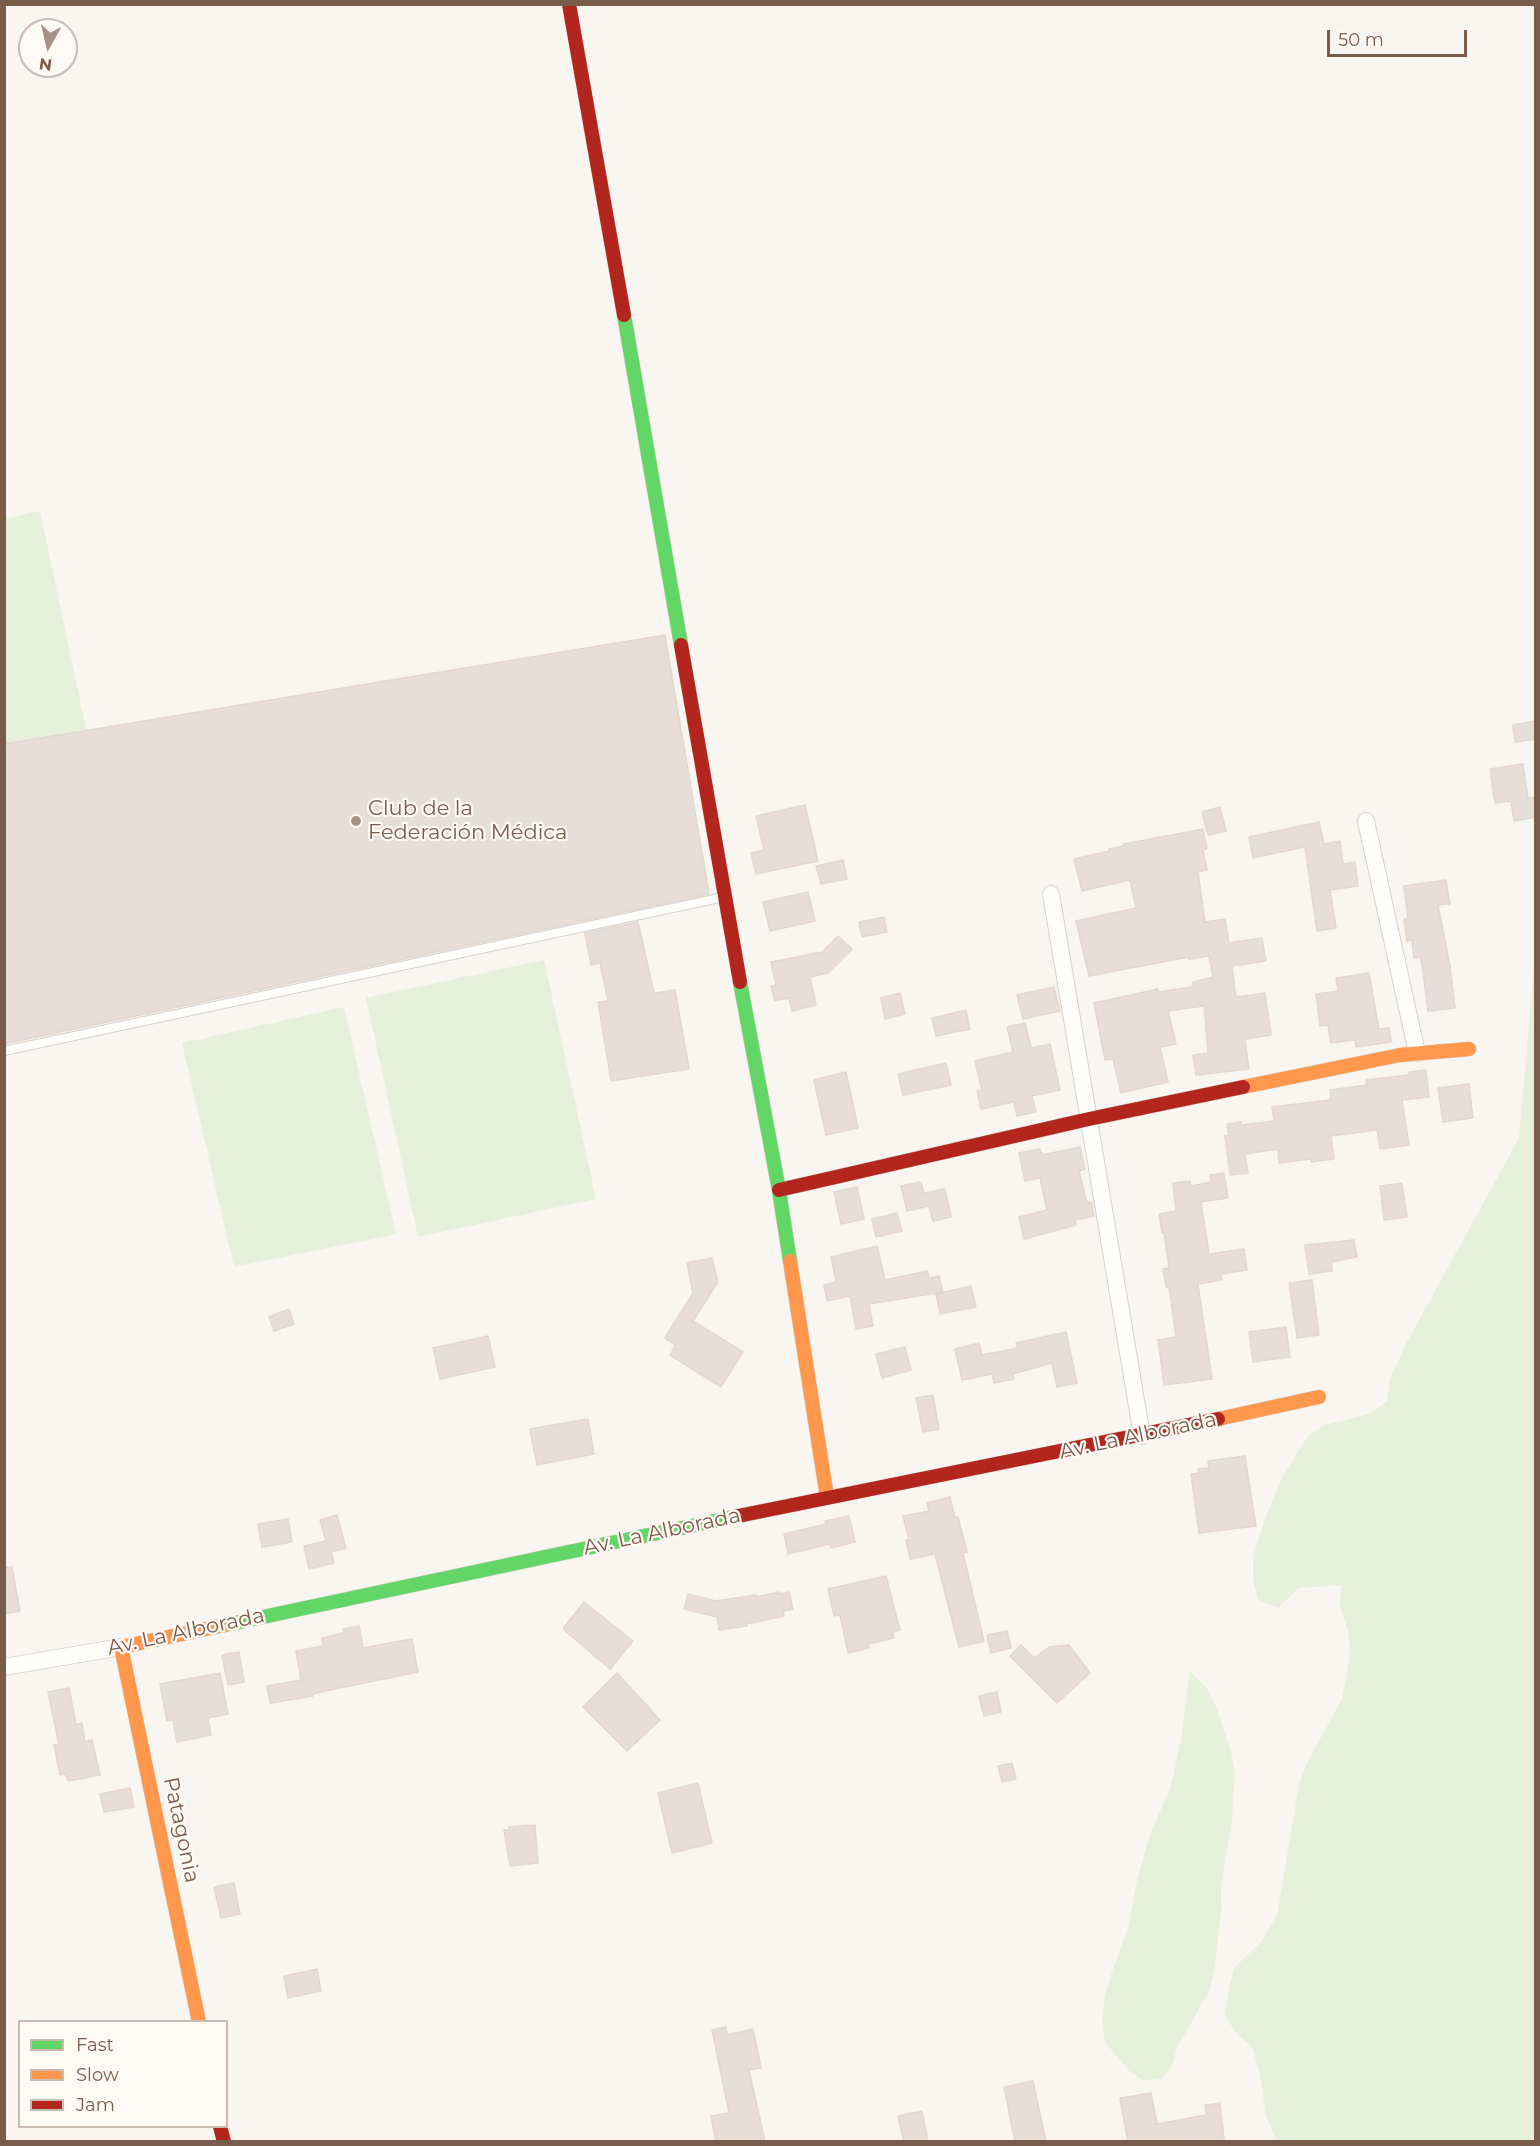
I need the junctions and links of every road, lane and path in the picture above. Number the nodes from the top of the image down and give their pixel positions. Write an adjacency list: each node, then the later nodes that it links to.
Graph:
1 (569, 4): 4 (street)
2 (1366, 821): 7 (street)
3 (1051, 894): 8 (street)
4 (724, 897): 6 (lane); 9 (street)
5 (1469, 1049): 7 (street)
6 (4, 1051)
7 (1418, 1053): 8 (street)
8 (1089, 1119): 9 (street); 11 (street)
9 (780, 1190): 12 (street)
10 (1319, 1397): 11 (street, Av. La Alborada)
11 (1142, 1436): 12 (street, Av. La Alborada)
12 (827, 1497): 13 (street, Av. La Alborada)
13 (121, 1647): 14 (street, Av. La Alborada); 15 (street, Patagonia)
14 (4, 1667)
15 (199, 2020)

